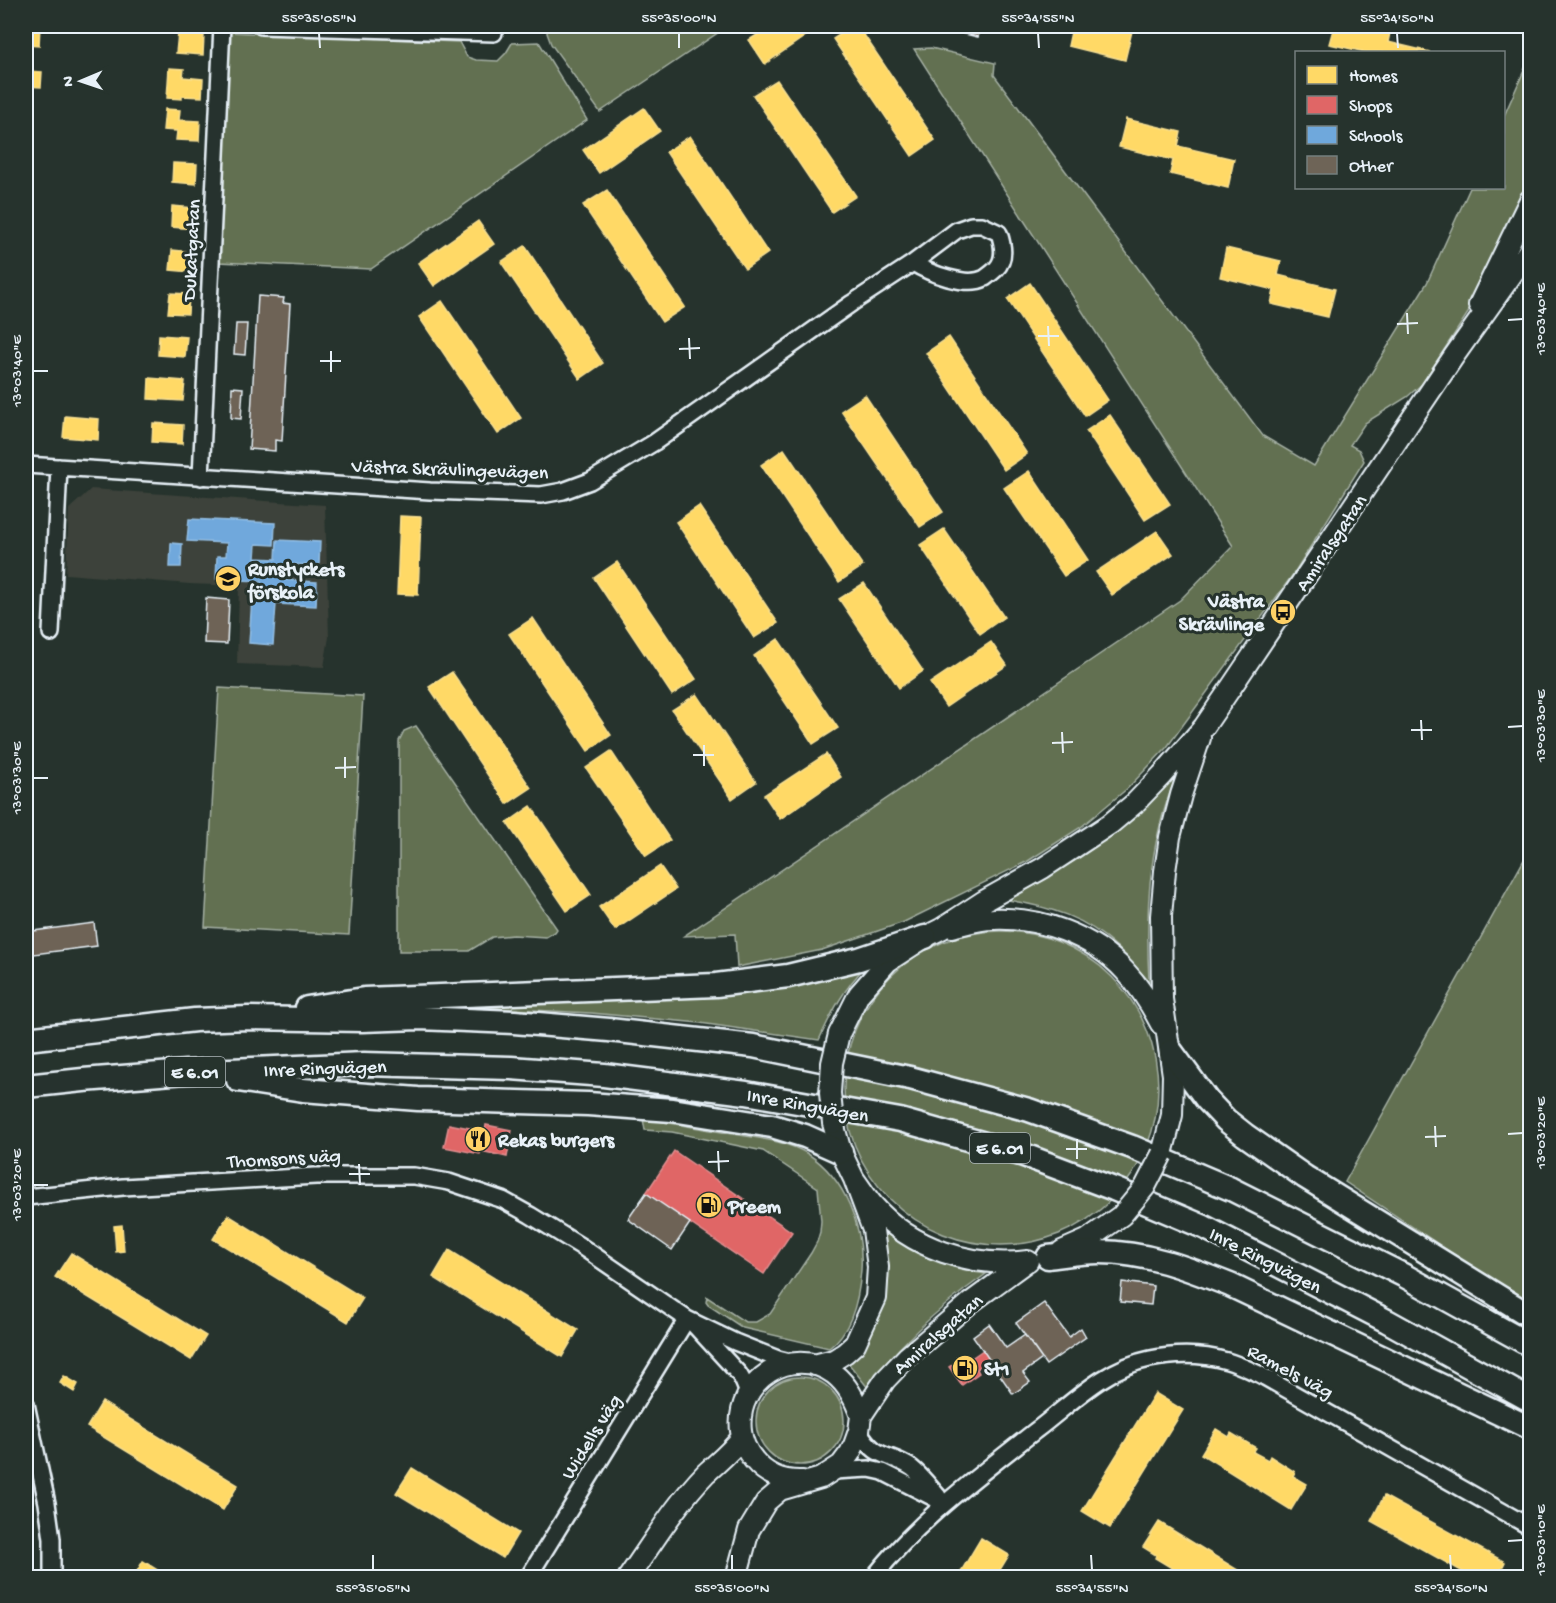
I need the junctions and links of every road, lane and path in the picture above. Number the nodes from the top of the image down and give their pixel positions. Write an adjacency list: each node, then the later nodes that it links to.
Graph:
1 (222, 26): 10 (street, Dukatgatan)
2 (261, 26): 3 (street)
3 (494, 33)
4 (1530, 200): 7 (main road, Amiralsgatan)
5 (1530, 249): 7 (main road, Amiralsgatan)
6 (913, 263): 6 (street, Västra Skrävlingevägen); 10 (street, Västra Skrävlingevägen)
7 (1454, 356): 12 (main road, Amiralsgatan)
8 (26, 465): 9 (street, Västra Skrävlingevägen)
9 (59, 467): 10 (street, Västra Skrävlingevägen); 11 (street)
10 (201, 477)
11 (51, 633)
12 (1204, 727): 13 (main road, Amiralsgatan); 16 (main road, Amiralsgatan)
13 (933, 933): 14 (highway); 16 (main road, Amiralsgatan); 19 (main road, Amiralsgatan, bridge)
14 (417, 1007): 15 (highway, E 6.01); 26 (highway, E 6.01)
15 (26, 1039)
16 (1168, 1042): 22 (main road, Amiralsgatan, bridge); 24 (highway)
17 (186, 1072): 18 (highway, Inre Ringvägen / E 6.01); 19 (highway); 29 (highway, Inre Ringvägen / E 6.01)
18 (26, 1086)
19 (841, 1152): 20 (main road, Amiralsgatan)
20 (854, 1179): 23 (main road, Amiralsgatan); 27 (main road, Amiralsgatan)
21 (26, 1197): 25 (street, Thomsons väg)
22 (1048, 1257): 23 (main road, Amiralsgatan); 32 (highway)
23 (1026, 1262): 31 (main road, Amiralsgatan)
24 (1530, 1316)
25 (687, 1319): 27 (street, Thomsons väg); 28 (street, Thomsons väg); 38 (street, Widells väg)
26 (1530, 1345)
27 (806, 1364): 28 (main road, Amiralsgatan); 31 (main road)
28 (748, 1393): 33 (main road, Amiralsgatan)
29 (1530, 1400)
30 (26, 1404): 39 (street)
31 (860, 1424): 34 (main road, Amiralsgatan); 36 (street)
32 (1530, 1428)
33 (742, 1437): 35 (main road, Amiralsgatan); 40 (main road)
34 (833, 1472): 35 (main road, Amiralsgatan); 36 (street)
35 (811, 1481): 41 (main road, Amiralsgatan)
36 (944, 1503): 37 (street, Ramels väg); 42 (street, Ramels väg)
37 (1530, 1527)
38 (529, 1576)
39 (52, 1578)
40 (628, 1578)
41 (736, 1578)
42 (873, 1578)

